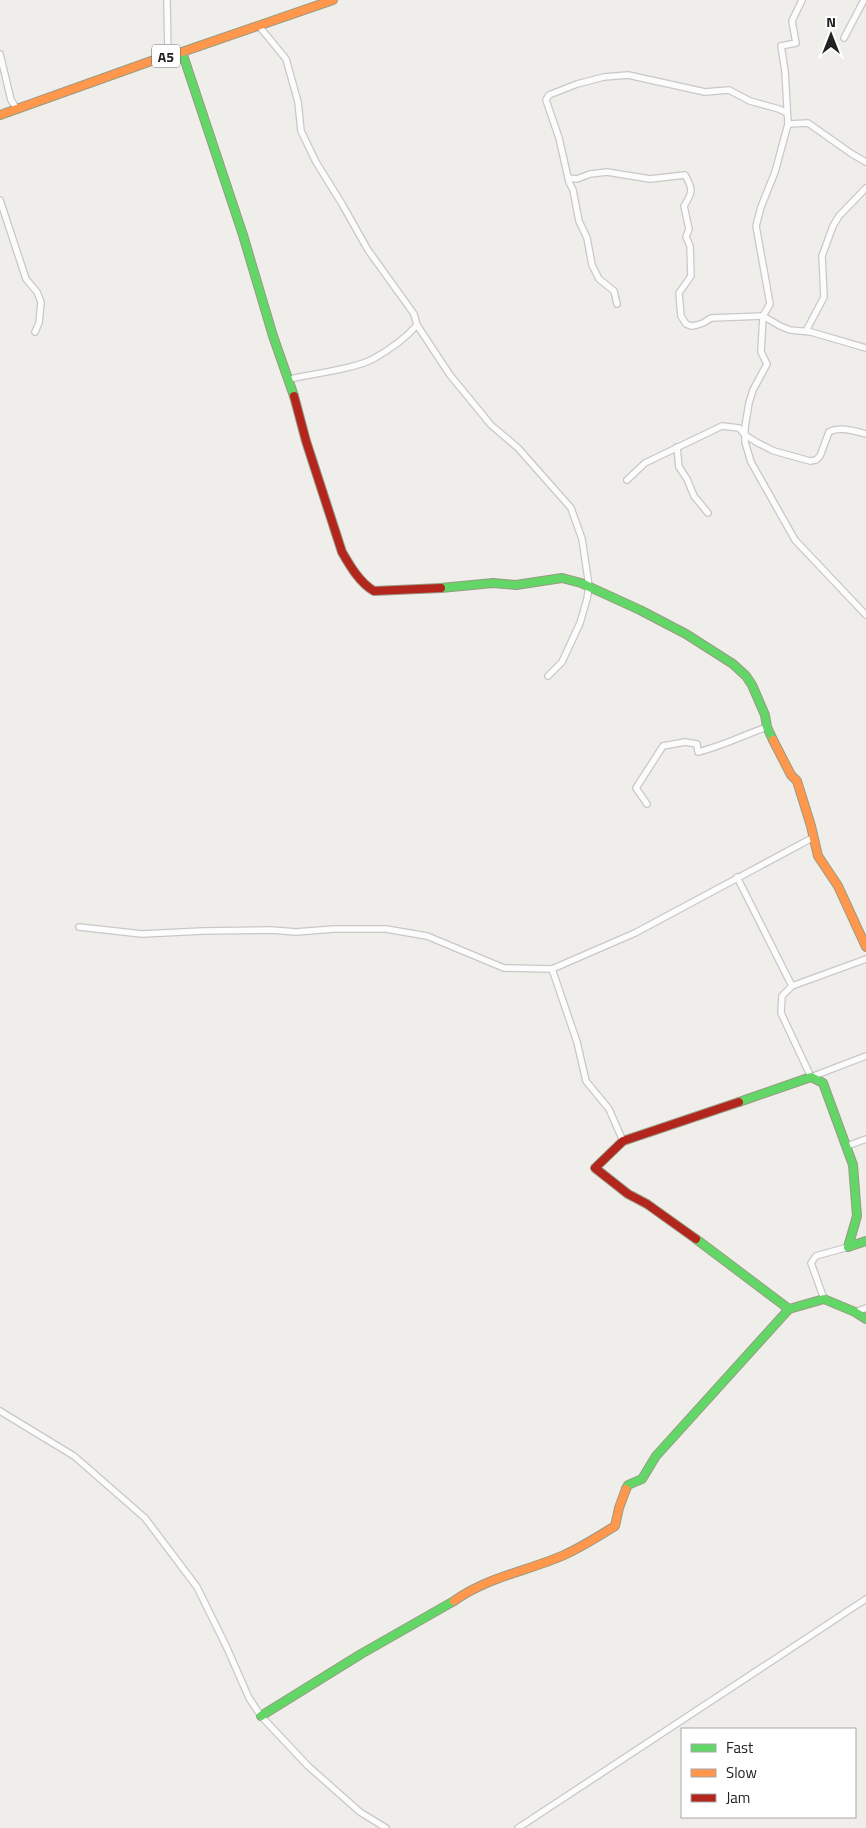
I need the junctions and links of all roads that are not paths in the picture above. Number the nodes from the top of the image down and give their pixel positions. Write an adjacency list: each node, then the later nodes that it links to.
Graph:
1 (166, 0): 9 (street)
2 (333, 0): 5 (main road, A5)
3 (802, 0): 11 (street)
4 (864, 0): 6 (street)
5 (259, 26): 7 (main road, A5); 20 (street)
6 (844, 38)
7 (182, 52): 9 (main road, A5); 24 (main road)
8 (0, 54): 10 (street)
9 (168, 55): 10 (main road, A5)
10 (16, 109): 12 (main road, A5)
11 (787, 113): 13 (street); 15 (street)
12 (0, 114)
13 (788, 124): 14 (street); 19 (street)
14 (866, 162)
15 (568, 178): 18 (street); 19 (street)
16 (866, 188): 21 (street)
17 (0, 200): 22 (street)
18 (617, 304)
19 (763, 316): 21 (street); 26 (street)
20 (417, 325): 24 (street); 30 (street)
21 (806, 331): 23 (street)
22 (35, 332)
23 (866, 348)
24 (289, 379): 30 (main road)
25 (866, 434): 26 (street)
26 (745, 436): 27 (street); 31 (street)
27 (678, 447): 28 (street); 29 (street)
28 (626, 480)
29 (708, 513)
30 (589, 586): 32 (street); 33 (main road)
31 (866, 615)
32 (548, 676)
33 (767, 727): 34 (street); 35 (main road)
34 (647, 804)
35 (814, 837): 36 (street); 38 (main road)
36 (737, 877): 40 (street); 41 (street)
37 (79, 927): 40 (street)
38 (866, 948)
39 (866, 959): 41 (street)
40 (552, 969): 45 (street)
41 (792, 986): 43 (street)
42 (866, 1056): 43 (street)
43 (811, 1077): 45 (main road); 46 (main road)
44 (866, 1139): 46 (street)
45 (623, 1141): 51 (main road)
46 (847, 1146): 48 (main road)
47 (866, 1241): 48 (main road)
48 (848, 1247): 49 (street)
49 (824, 1299): 51 (main road); 52 (main road)
50 (866, 1308): 52 (street)
51 (789, 1309): 56 (main road)
52 (855, 1312): 53 (main road)
53 (866, 1319)
54 (0, 1411): 56 (street)
55 (866, 1599): 58 (street)
56 (261, 1716): 57 (street)
57 (386, 1828)
58 (518, 1828)

